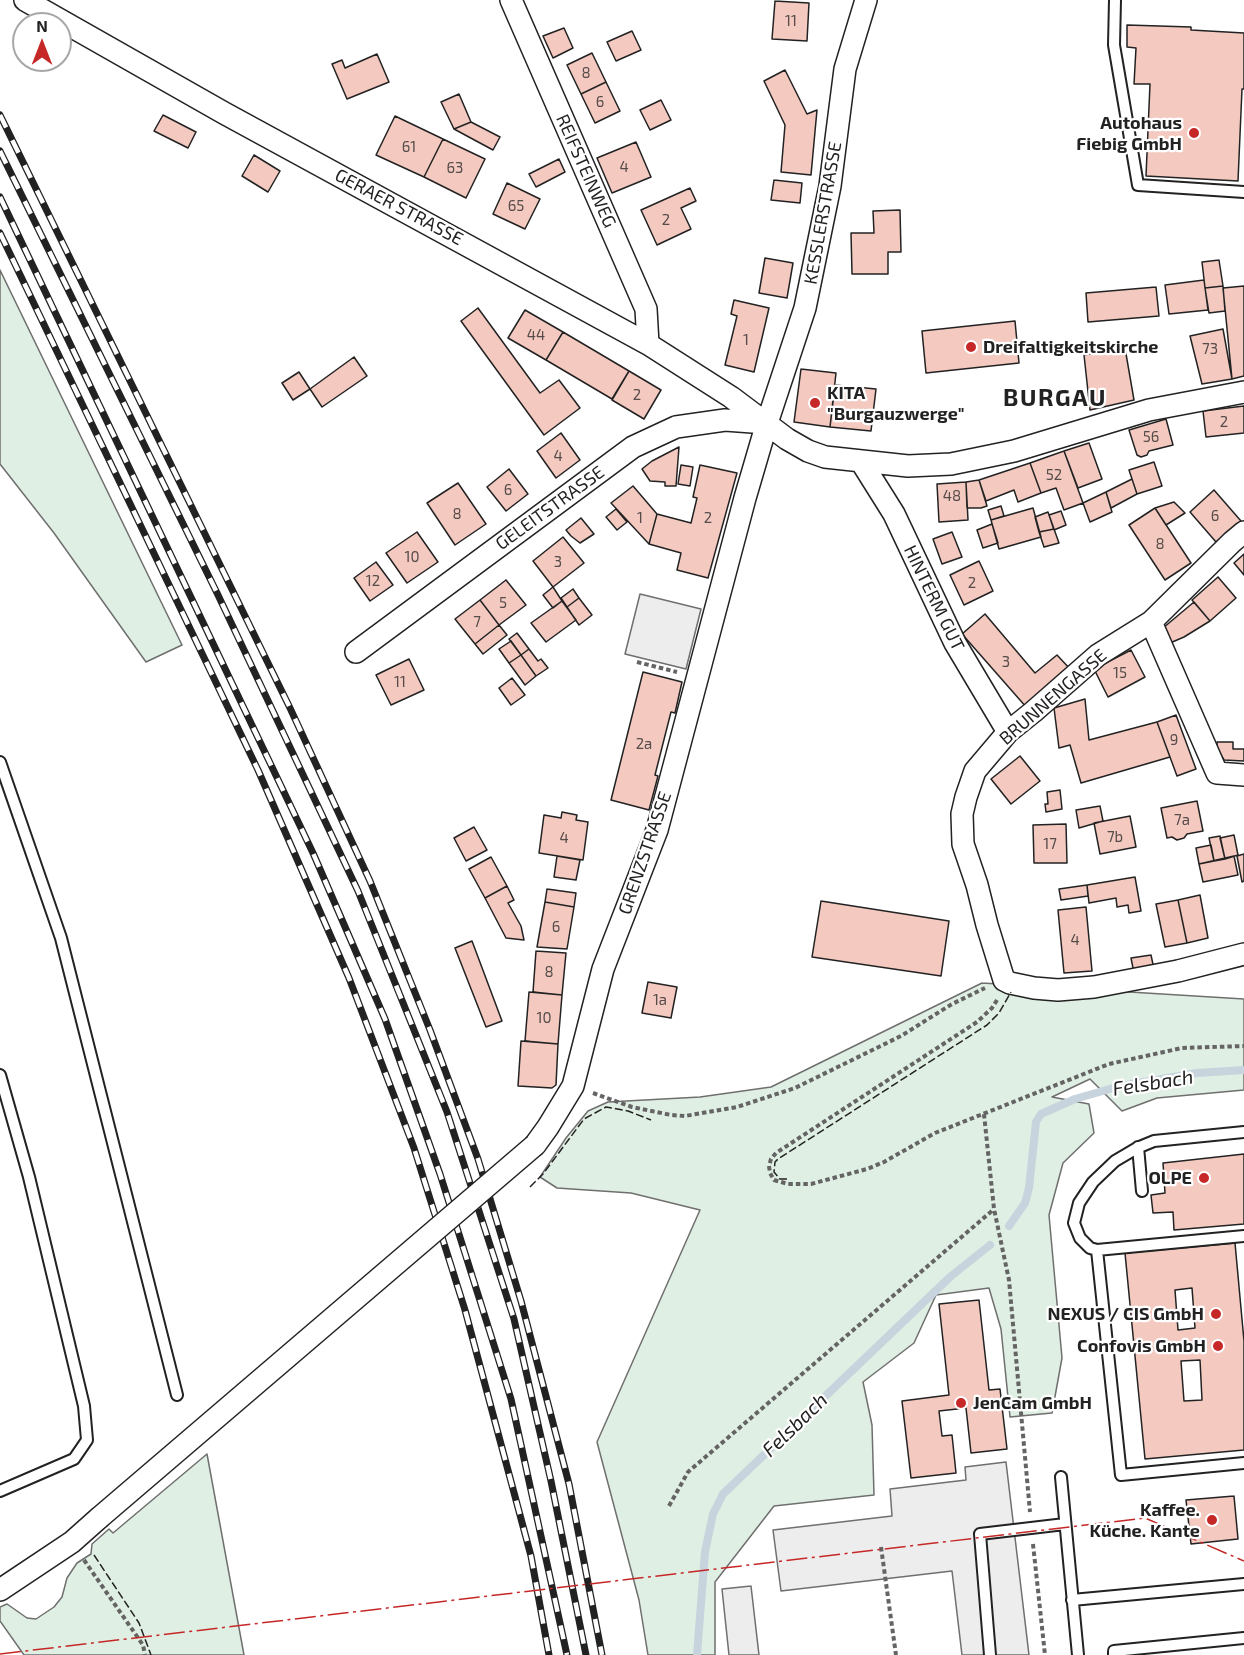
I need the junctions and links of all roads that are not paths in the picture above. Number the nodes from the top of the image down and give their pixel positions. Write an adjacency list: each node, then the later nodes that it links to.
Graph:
1 (511, 0): 6 (street, REIFSTEINWEG)
2 (866, 0): 8 (street, KESSLERSTRASSE)
3 (1114, 0): 5 (lane)
4 (29, 2): 6 (street, GERAER STRASSE)
5 (1244, 192)
6 (648, 344): 8 (street, GERAER STRASSE)
7 (1244, 392): 9 (street, GERAER STRASSE)
8 (767, 423): 9 (street, GERAER STRASSE); 11 (street, KESSLERSTRASSE); 13 (street, GELEITSTRASSE)
9 (862, 463): 14 (street, HINTERM GUT)
10 (1244, 532): 12 (street, BRUNNENGASSE)
11 (731, 550): 30 (street, GRENZSTRASSE, bridge)
12 (1151, 622): 14 (street, BRUNNENGASSE); 16 (street)
13 (356, 652)
14 (1008, 732): 17 (street, BRUNNENGASSE)
15 (0, 762): 24 (lane)
16 (1244, 774)
17 (1244, 954)
18 (0, 1075): 27 (lane)
19 (1244, 1132): 20 (lane)
20 (1138, 1147): 21 (lane); 23 (lane)
21 (1142, 1191)
22 (1244, 1236): 23 (lane)
23 (1097, 1250): 25 (lane)
24 (177, 1395)
25 (1244, 1463)
26 (1060, 1477): 28 (lane)
27 (0, 1491)
28 (1065, 1524): 31 (lane); 33 (lane)
29 (1244, 1584): 31 (lane)
30 (0, 1590)
31 (1072, 1600): 34 (lane)
32 (1244, 1638): 35 (lane)
33 (990, 1655)
34 (1078, 1655)
35 (1114, 1655)

